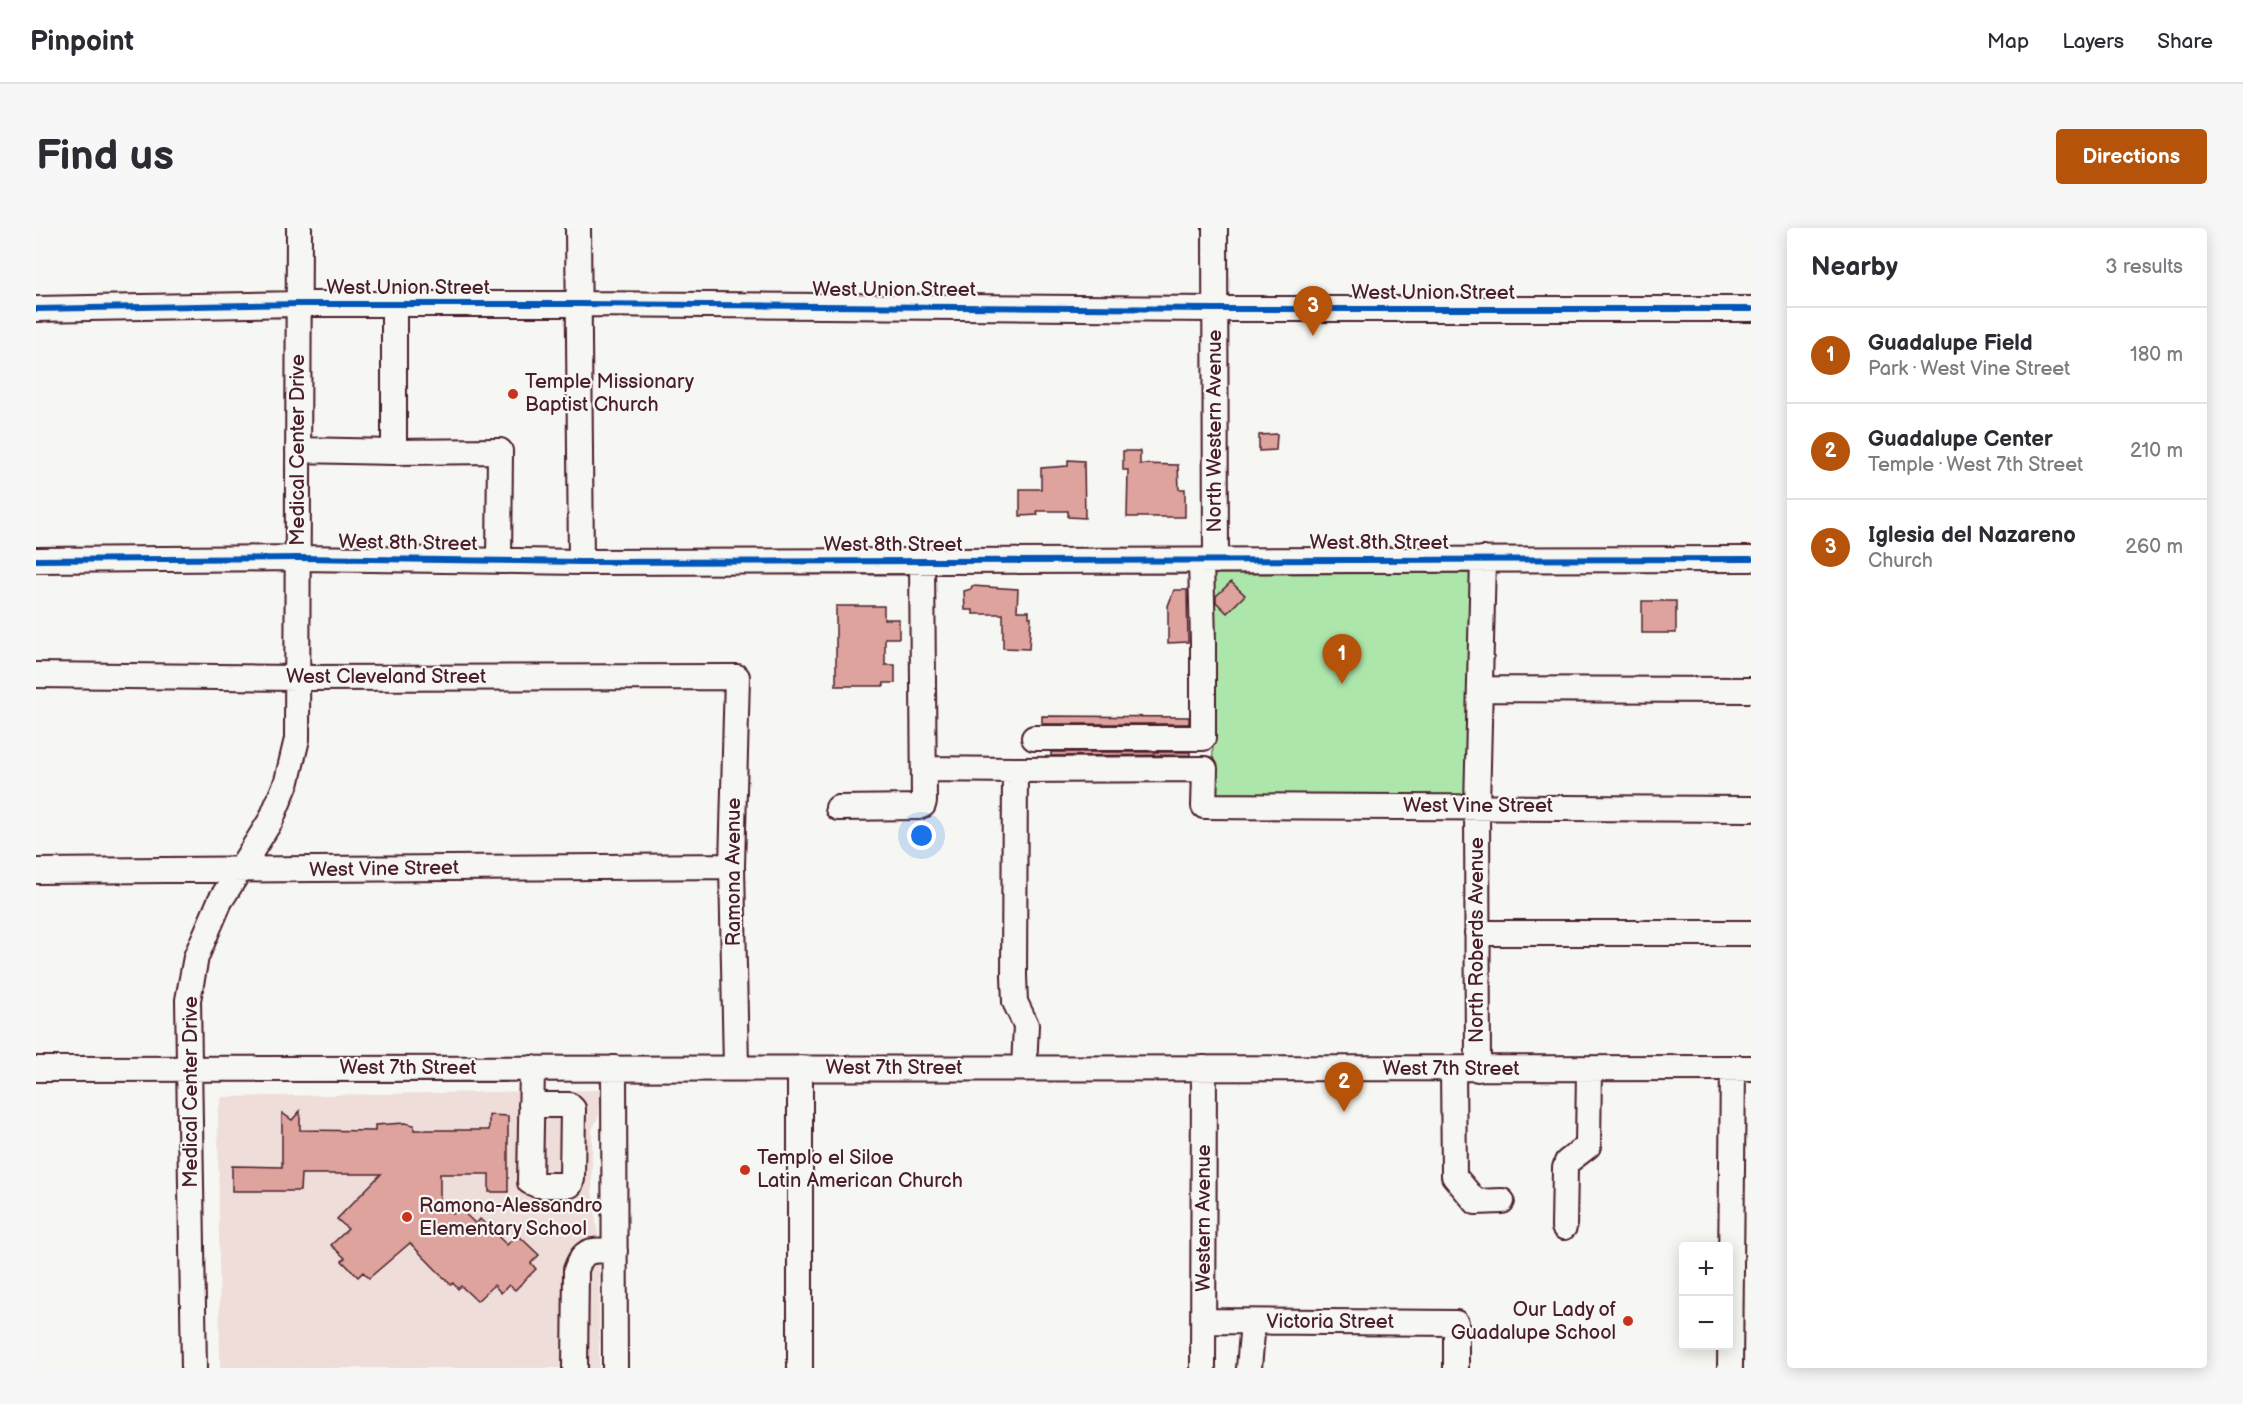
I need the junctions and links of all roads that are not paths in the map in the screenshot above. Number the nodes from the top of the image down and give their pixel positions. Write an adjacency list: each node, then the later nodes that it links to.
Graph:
1 (299, 228): 4 (street, Medical Center Drive)
2 (578, 228): 6 (street)
3 (1215, 228): 8 (street, North Western Avenue)
4 (298, 304): 5 (street, West Union Street); 7 (street, West Union Street); 10 (street, Medical Center Drive)
5 (394, 304): 6 (street, West Union Street); 11 (street)
6 (578, 304): 8 (street, West Union Street); 18 (street)
7 (36, 309)
8 (1214, 309): 9 (street, West Union Street); 17 (street, North Western Avenue)
9 (1751, 309)
10 (298, 450): 11 (street); 12 (street, Medical Center Drive)
11 (394, 452): 16 (street)
12 (298, 558): 15 (street, West 8th Street); 16 (street, West 8th Street); 22 (street, Medical Center Drive)
13 (1483, 559): 14 (street, West 8th Street); 17 (street, West 8th Street); 23 (street, North Roberds Avenue)
14 (1751, 559)
15 (36, 560)
16 (499, 561): 18 (street, West 8th Street)
17 (1208, 561): 19 (street, West 8th Street); 25 (street, North Western Avenue)
18 (580, 562): 19 (street, West 8th Street)
19 (922, 562): 26 (street)
20 (36, 675): 22 (street, West Cleveland Street)
21 (737, 677): 22 (street, West Cleveland Street); 31 (street, Ramona Avenue)
22 (297, 678): 33 (street, Medical Center Drive)
23 (1480, 689): 24 (street); 28 (street, North Roberds Avenue)
24 (1751, 690)
25 (1034, 738)
26 (924, 769): 27 (street); 29 (street)
27 (1015, 770): 28 (street, West Vine Street); 41 (street)
28 (1477, 806): 30 (street, West Vine Street); 34 (street, North Roberds Avenue)
29 (838, 808)
30 (1751, 809)
31 (732, 866): 33 (street, West Vine Street); 36 (street, Ramona Avenue)
32 (36, 871): 33 (street, West Vine Street)
33 (240, 871): 37 (street, Medical Center Drive)
34 (1477, 933): 35 (street); 47 (street, North Roberds Avenue)
35 (1751, 933)
36 (736, 1067): 39 (street, West 7th Street); 40 (street, West 7th Street)
37 (190, 1068): 38 (street, West 7th Street); 44 (street, West 7th Street); 55 (street, Medical Center Drive)
38 (532, 1068): 39 (street, West 7th Street); 48 (street)
39 (614, 1068): 51 (street)
40 (800, 1068): 41 (street, West 7th Street); 58 (street)
41 (1024, 1068): 42 (street, West 7th Street)
42 (1204, 1068): 45 (street, West 7th Street); 52 (street, Western Avenue)
43 (1742, 1068): 46 (street, West 7th Street); 54 (street)
44 (36, 1069)
45 (1454, 1069): 47 (street, West 7th Street); 49 (street)
46 (1589, 1069): 47 (street, West 7th Street); 50 (street)
47 (1478, 1070)
48 (531, 1105)
49 (1502, 1202)
50 (1564, 1227)
51 (615, 1251): 56 (street); 57 (street)
52 (1204, 1322): 53 (street, Victoria Street); 59 (street, Western Avenue)
53 (1253, 1322): 60 (street); 61 (street, Victoria Street)
54 (1741, 1323): 62 (street)
55 (194, 1368)
56 (575, 1368)
57 (615, 1368)
58 (800, 1368)
59 (1203, 1368)
60 (1249, 1368)
61 (1456, 1368)
62 (1730, 1368)

